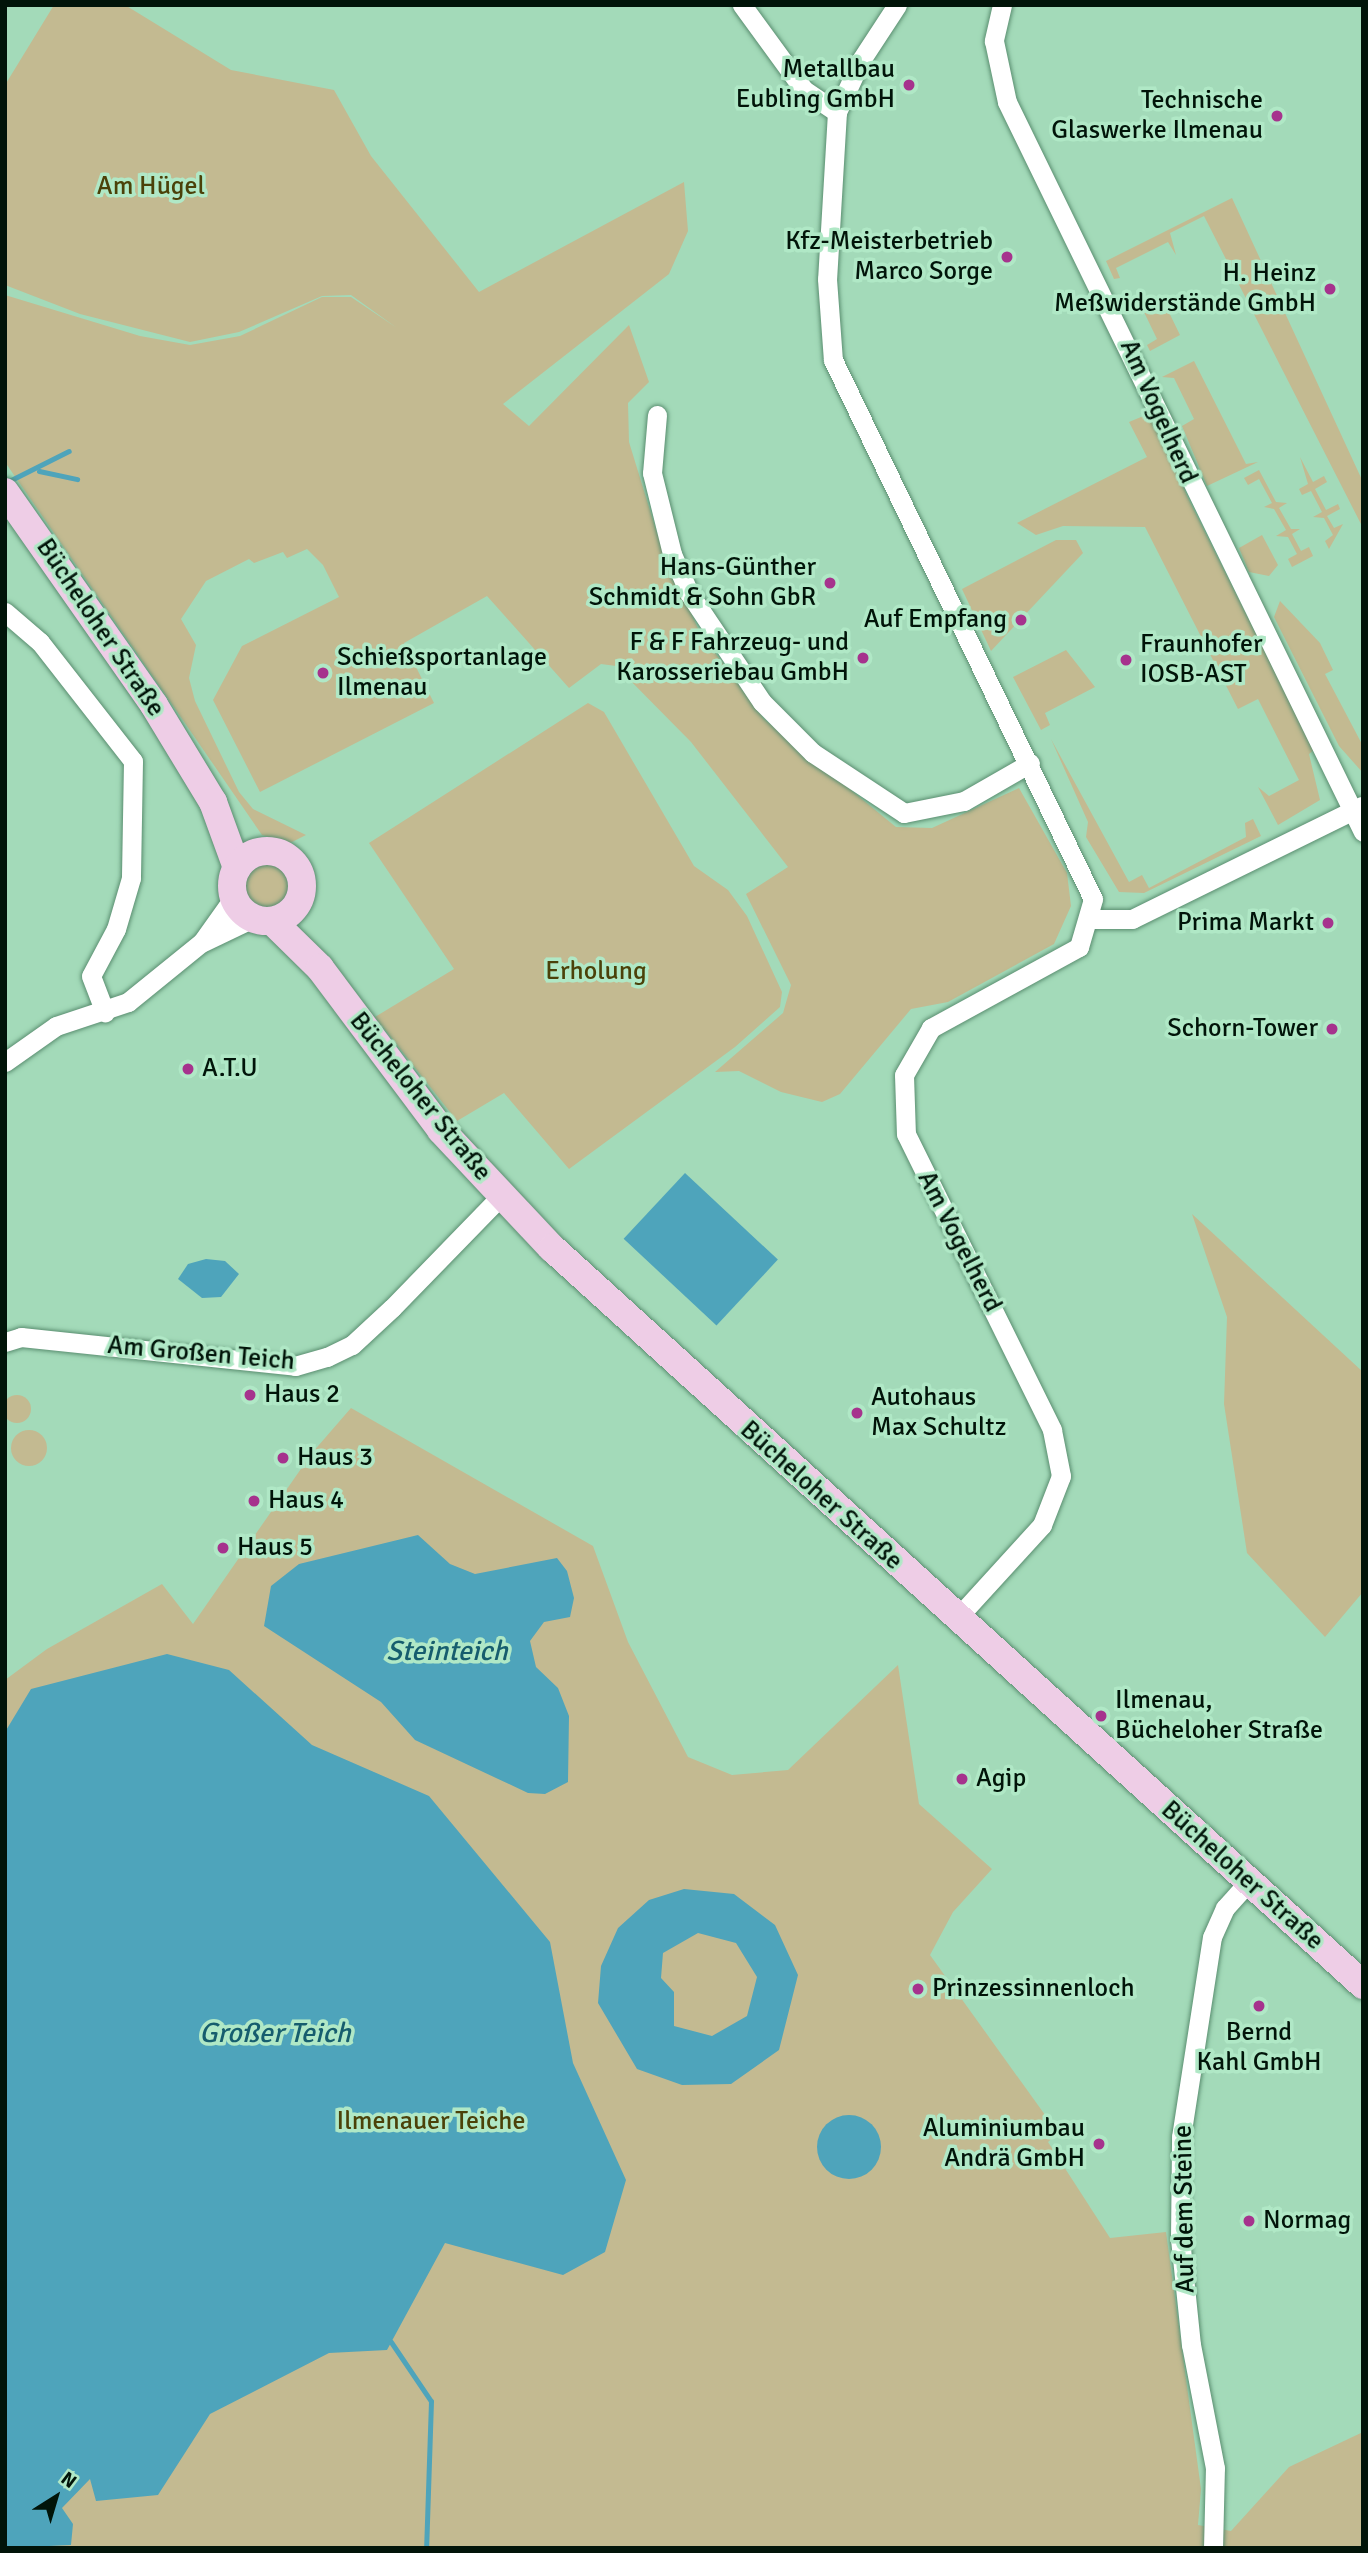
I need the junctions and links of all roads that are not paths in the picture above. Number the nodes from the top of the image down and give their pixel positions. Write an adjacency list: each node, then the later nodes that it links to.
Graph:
1 (741, 5): 4 (street)
2 (897, 5): 4 (street)
3 (997, 7): 10 (street, Am Vogelherd)
4 (837, 112): 8 (street)
5 (657, 415): 8 (street)
6 (5, 492): 9 (main road, Bücheloher Straße)
7 (5, 612): 20 (street)
8 (1030, 762): 16 (street)
9 (213, 802): 12 (main road, Bücheloher Straße); 13 (main road, Bücheloher Straße)
10 (1357, 808): 11 (street, Am Vogelherd); 16 (street)
11 (1363, 832)
12 (260, 852): 13 (main road); 15 (main road, Bücheloher Straße)
13 (237, 868): 14 (main road, Bücheloher Straße)
14 (233, 897): 17 (main road, Bücheloher Straße); 18 (street)
15 (297, 905): 17 (main road); 19 (main road, Bücheloher Straße)
16 (1092, 919): 24 (street, Am Vogelherd)
17 (262, 920): 18 (street); 19 (main road, Bücheloher Straße)
18 (202, 943): 20 (street)
19 (320, 968): 22 (main road, Bücheloher Straße)
20 (105, 1012): 21 (street)
21 (5, 1062)
22 (501, 1196): 23 (street, Am Großen Teich); 24 (main road, Bücheloher Straße)
23 (5, 1342)
24 (957, 1618): 25 (main road, Bücheloher Straße)
25 (1249, 1881): 26 (main road, Bücheloher Straße); 27 (street, Auf dem Steine)
26 (1363, 1985)
27 (1213, 2548)

